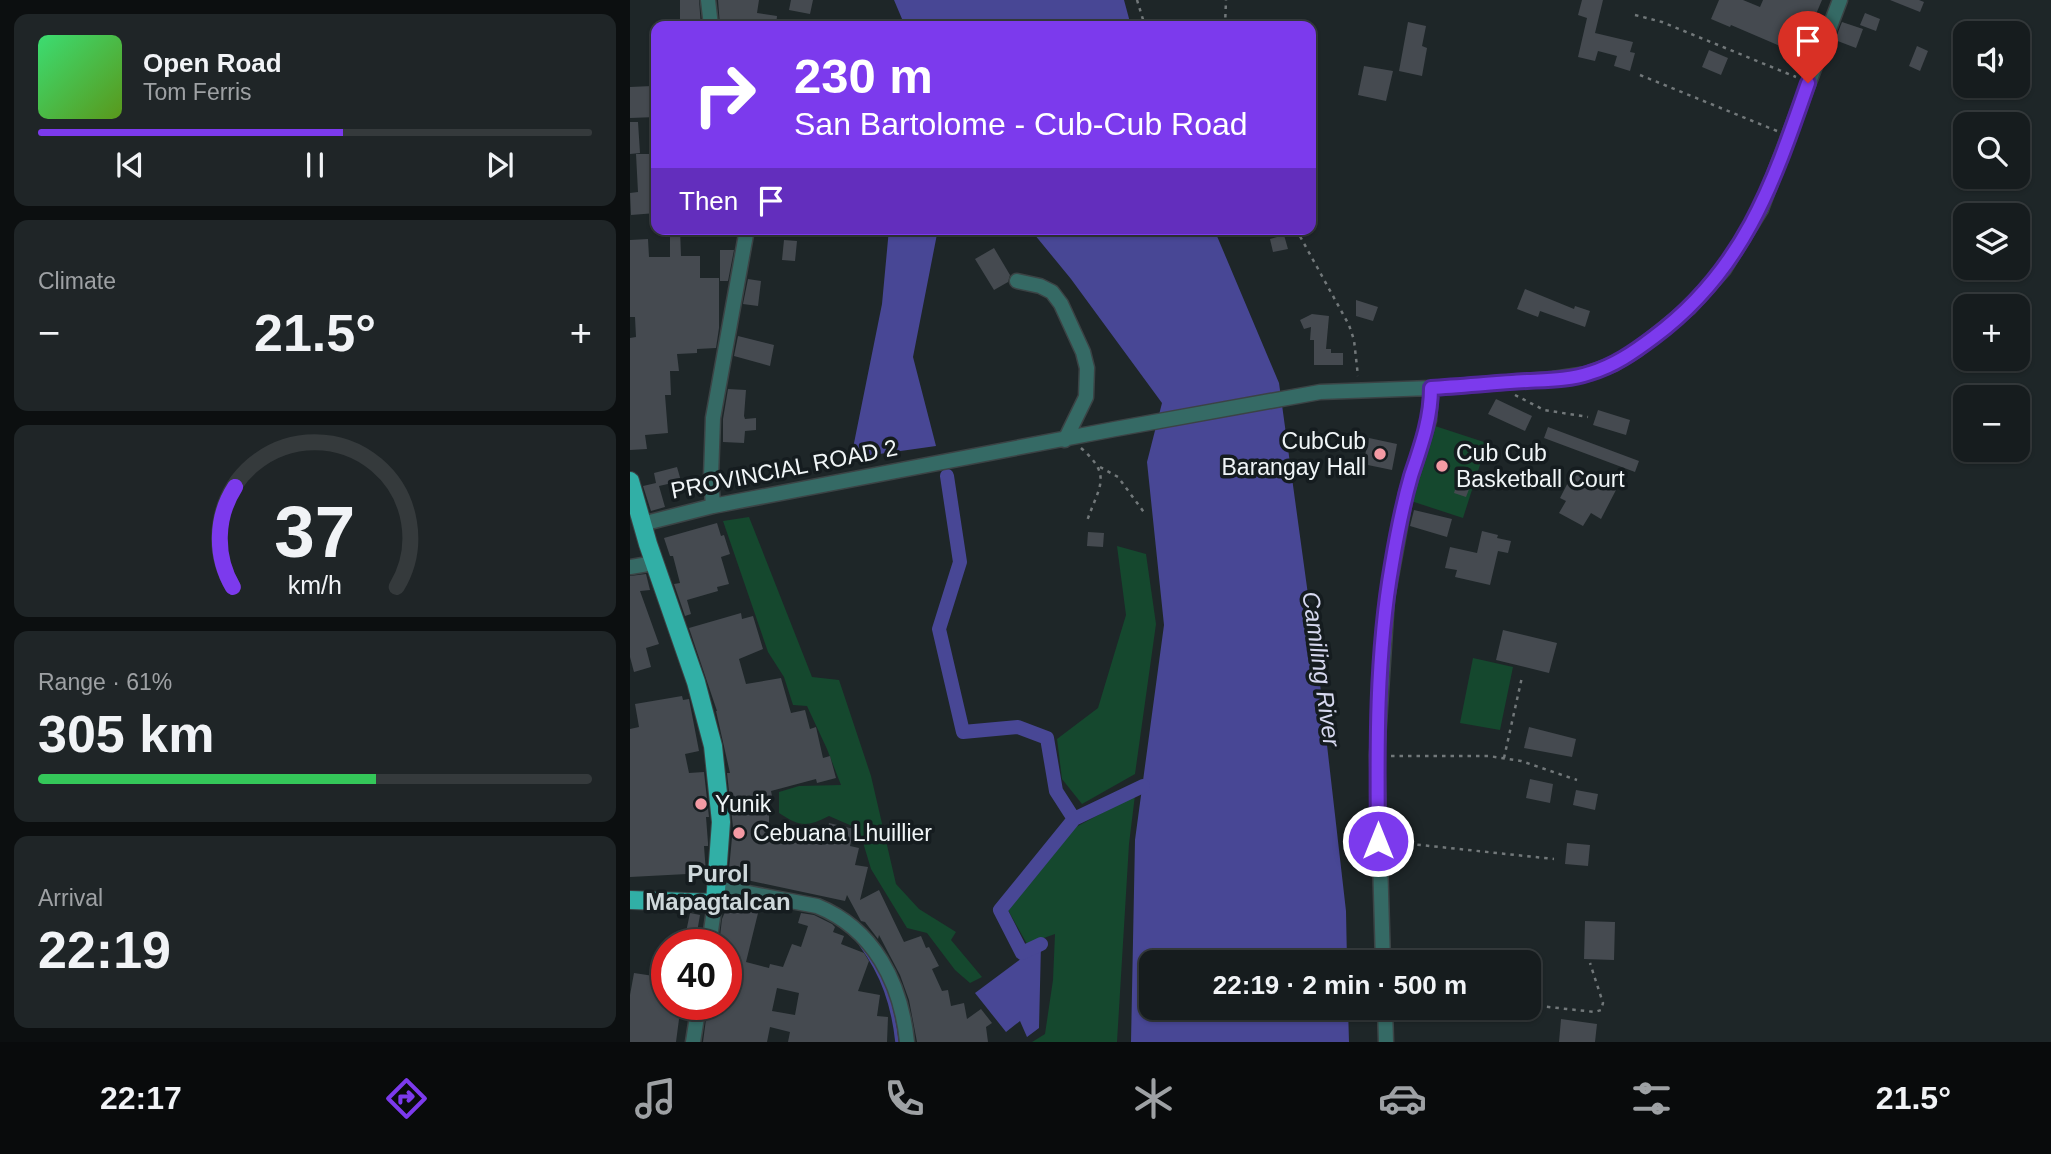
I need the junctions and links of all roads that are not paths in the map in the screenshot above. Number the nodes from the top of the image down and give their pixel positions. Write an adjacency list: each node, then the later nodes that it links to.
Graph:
1 (708, 0): 3 (street)
2 (1840, 0): 6 (street, PROVINCIAL ROAD 2)
3 (710, 21)
4 (746, 235): 9 (street)
5 (1017, 281): 7 (street)
6 (1431, 388): 7 (street, PROVINCIAL ROAD 2); 16 (street)
7 (1068, 440): 9 (street, PROVINCIAL ROAD 2)
8 (630, 481): 10 (main road)
9 (713, 506): 10 (street, PROVINCIAL ROAD 2)
10 (642, 524): 11 (main road)
11 (654, 563): 12 (street); 13 (main road)
12 (630, 567)
13 (721, 894): 14 (main road); 15 (street); 20 (street)
14 (630, 895)
15 (713, 929)
16 (1383, 950)
17 (696, 1020): 19 (street)
18 (1385, 1020): 21 (street)
19 (693, 1042)
20 (907, 1042)
21 (1386, 1042)

